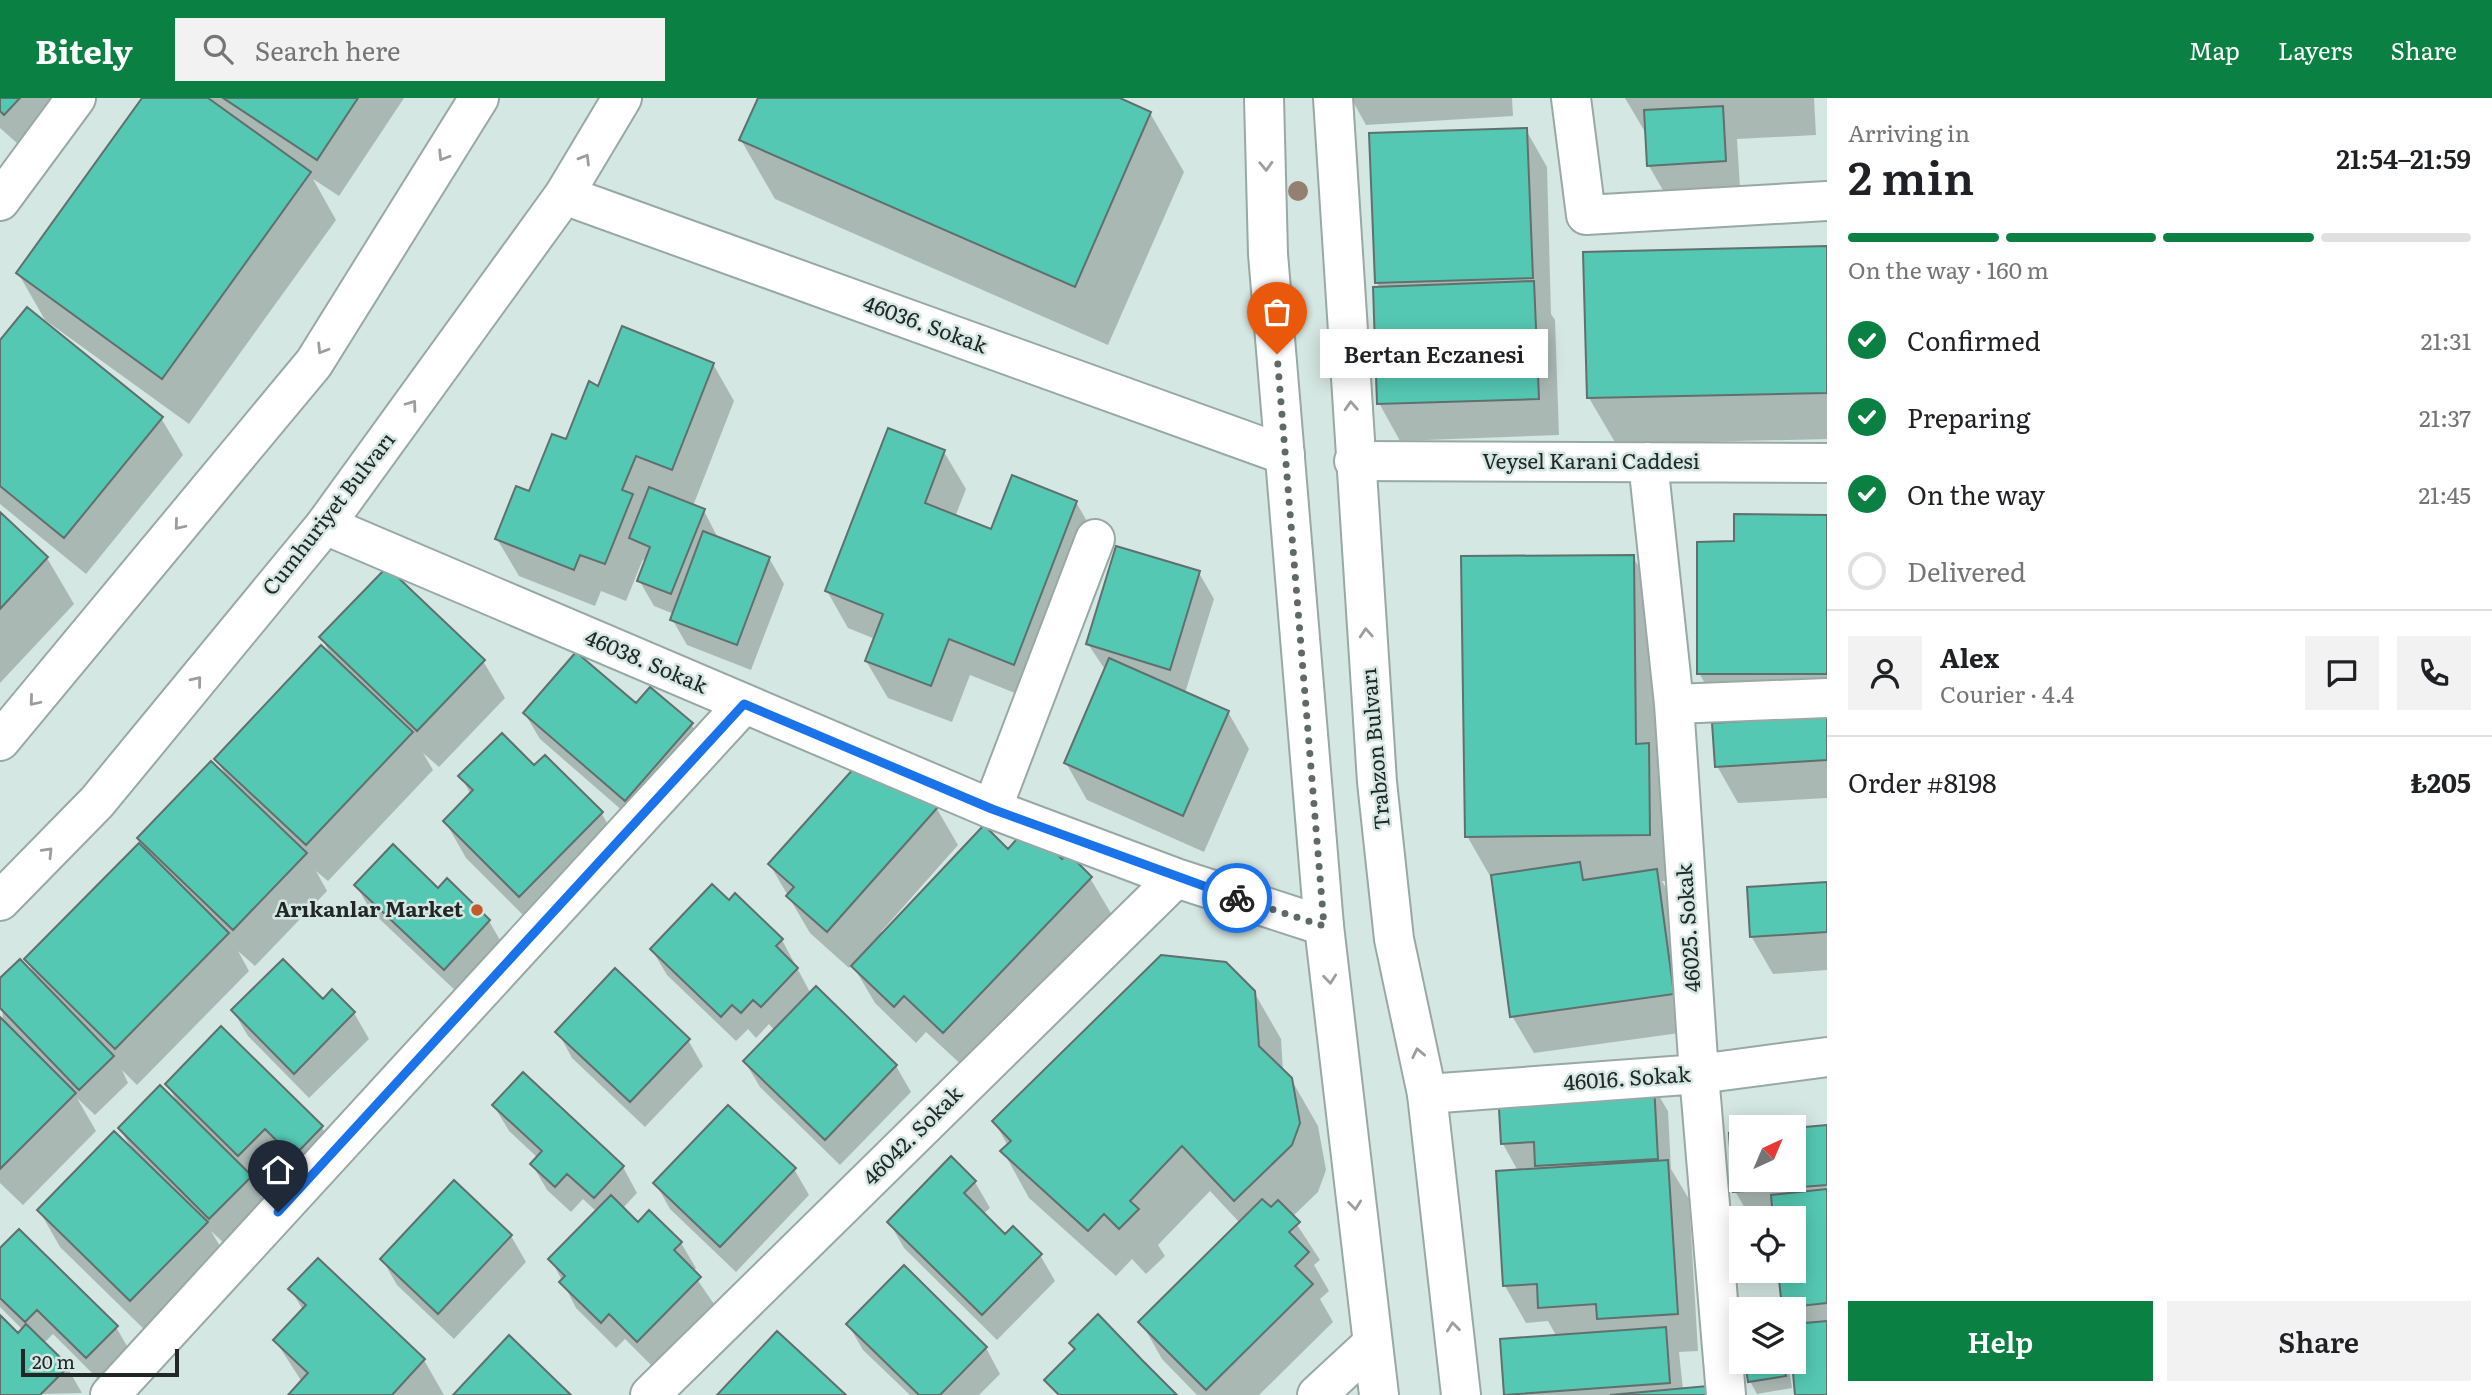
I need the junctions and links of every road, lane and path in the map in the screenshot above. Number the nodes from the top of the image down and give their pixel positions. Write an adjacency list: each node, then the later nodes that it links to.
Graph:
1 (76, 98): 8 (street)
2 (479, 98): 19 (street, one-way to 19)
3 (622, 98): 7 (street, Cumhuriyet Bulvarı, one-way to 3)
4 (1264, 98): 10 (street, one-way to 10)
5 (1333, 98): 11 (street, Trabzon Bulvarı, one-way to 5)
6 (1571, 98): 9 (street)
7 (564, 195): 10 (street, 46036. Sokak); 14 (street, Cumhuriyet Bulvarı, one-way to 7)
8 (0, 201)
9 (1827, 201)
10 (1286, 455): 23 (street)
11 (1354, 461): 12 (street, Veysel Karani Caddesi); 26 (street, Trabzon Bulvarı, one-way to 11)
12 (1648, 462): 13 (street, Veysel Karani Caddesi); 18 (street, 46025. Sokak)
13 (1827, 463)
14 (325, 525): 17 (street, 46038. Sokak); 22 (street, Cumhuriyet Bulvarı, one-way to 14)
15 (1095, 539): 20 (street)
16 (1827, 698): 18 (street)
17 (744, 704): 20 (street, 46038. Sokak); 28 (street)
18 (1674, 704): 25 (street, 46025. Sokak)
19 (0, 741)
20 (992, 809): 21 (street, 46038. Sokak)
21 (1176, 878): 23 (street, 46038. Sokak); 29 (street, 46042. Sokak)
22 (0, 901)
23 (1324, 926): 27 (street, one-way to 27)
24 (1827, 1057): 25 (street, 46016. Sokak)
25 (1699, 1074): 26 (street, 46016. Sokak); 33 (street, 46025. Sokak)
26 (1427, 1094): 32 (street, Trabzon Bulvarı, one-way to 26)
27 (1371, 1345): 30 (street); 31 (street)
28 (110, 1395)
29 (650, 1395)
30 (1317, 1395)
31 (1379, 1395)
32 (1461, 1395)
33 (1726, 1395)

